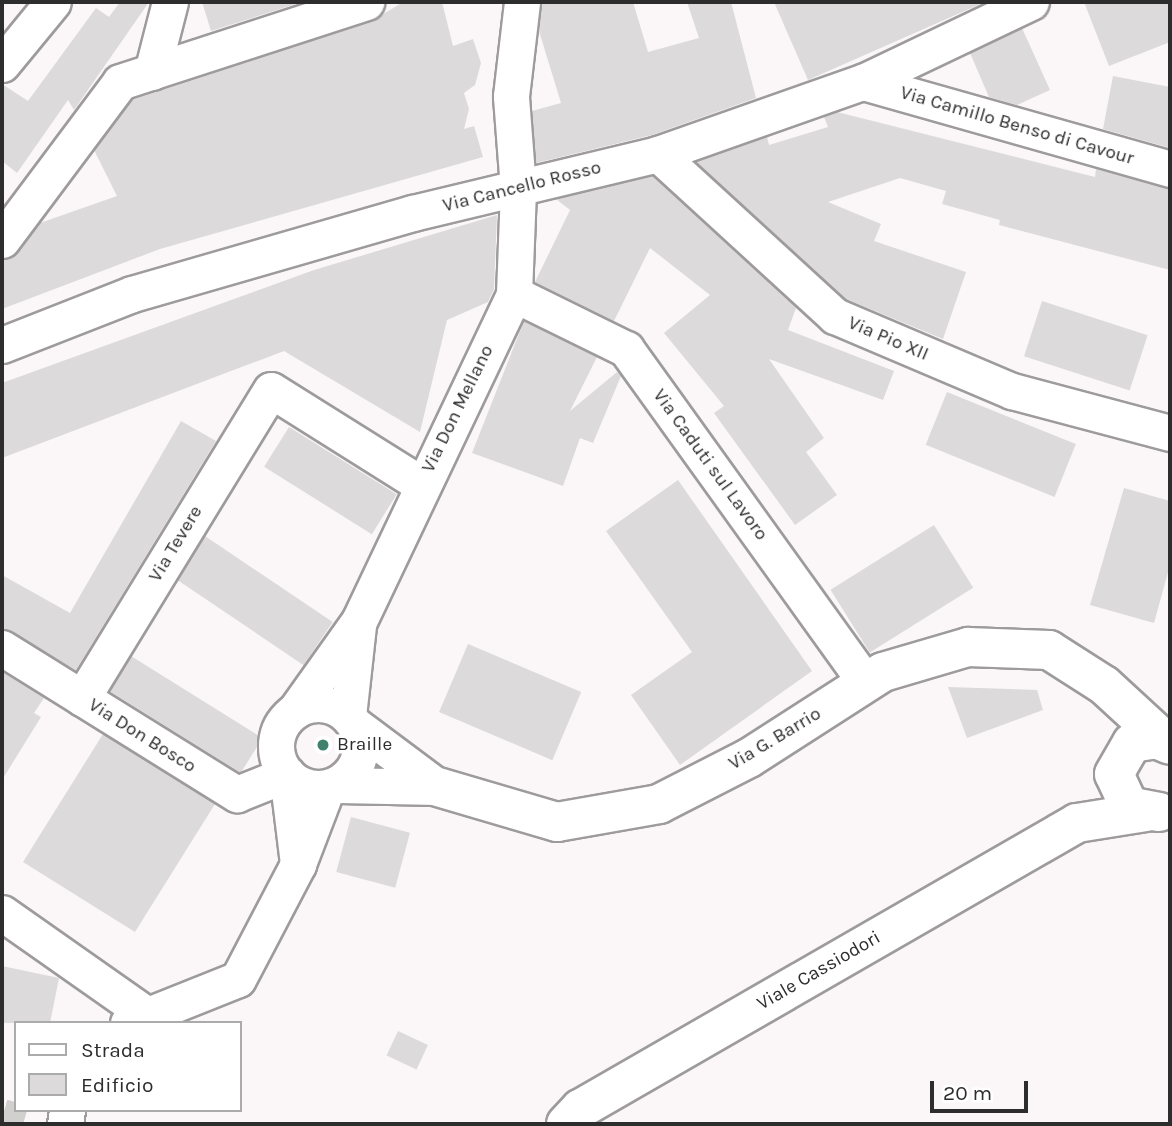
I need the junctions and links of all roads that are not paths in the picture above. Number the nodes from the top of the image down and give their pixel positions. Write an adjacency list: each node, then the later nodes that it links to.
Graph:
1 (53, 2): 6 (street)
2 (170, 2): 7 (street)
3 (366, 2): 7 (street)
4 (522, 2): 11 (street, Via Don Mellano)
5 (1031, 2): 8 (street, Via Cancello Rosso)
6 (2, 64)
7 (152, 72): 12 (street)
8 (863, 82): 9 (street, Via Cancello Rosso); 10 (street, Via Camillo Benso di Cavour)
9 (658, 154): 11 (street, Via Cancello Rosso); 15 (street, Via Pio XII)
10 (1170, 170)
11 (518, 188): 13 (street, Via Don Mellano); 14 (street, Via Cancello Rosso)
12 (2, 240)
13 (514, 294): 16 (street, Via Don Mellano); 19 (street, Via Caduti sul Lavoro)
14 (2, 345)
15 (1170, 433)
16 (421, 484): 17 (street, Via Don Mellano); 21 (street, Via Tevere)
17 (359, 621): 22 (street); 23 (street)
18 (2, 648): 21 (street, Via Don Bosco)
19 (866, 683): 20 (street, Via G. Barrio); 28 (street, Via G. Barrio)
20 (1104, 685): 24 (street, Via G. Barrio); 25 (street)
21 (82, 698): 26 (street, Via Don Bosco)
22 (295, 711): 23 (street); 26 (street)
23 (351, 720): 27 (street); 28 (street)
24 (1169, 744): 25 (street)
25 (1118, 762): 29 (street); 30 (street, Viale Cassiodori)
26 (287, 775): 27 (street); 31 (street)
27 (332, 786): 28 (street); 31 (street)
28 (438, 787)
29 (1158, 809): 30 (street, Viale Cassiodori)
30 (1077, 823): 34 (street, Viale Cassiodori)
31 (298, 864): 33 (street)
32 (2, 913): 33 (street)
33 (138, 1019)
34 (566, 1124)

